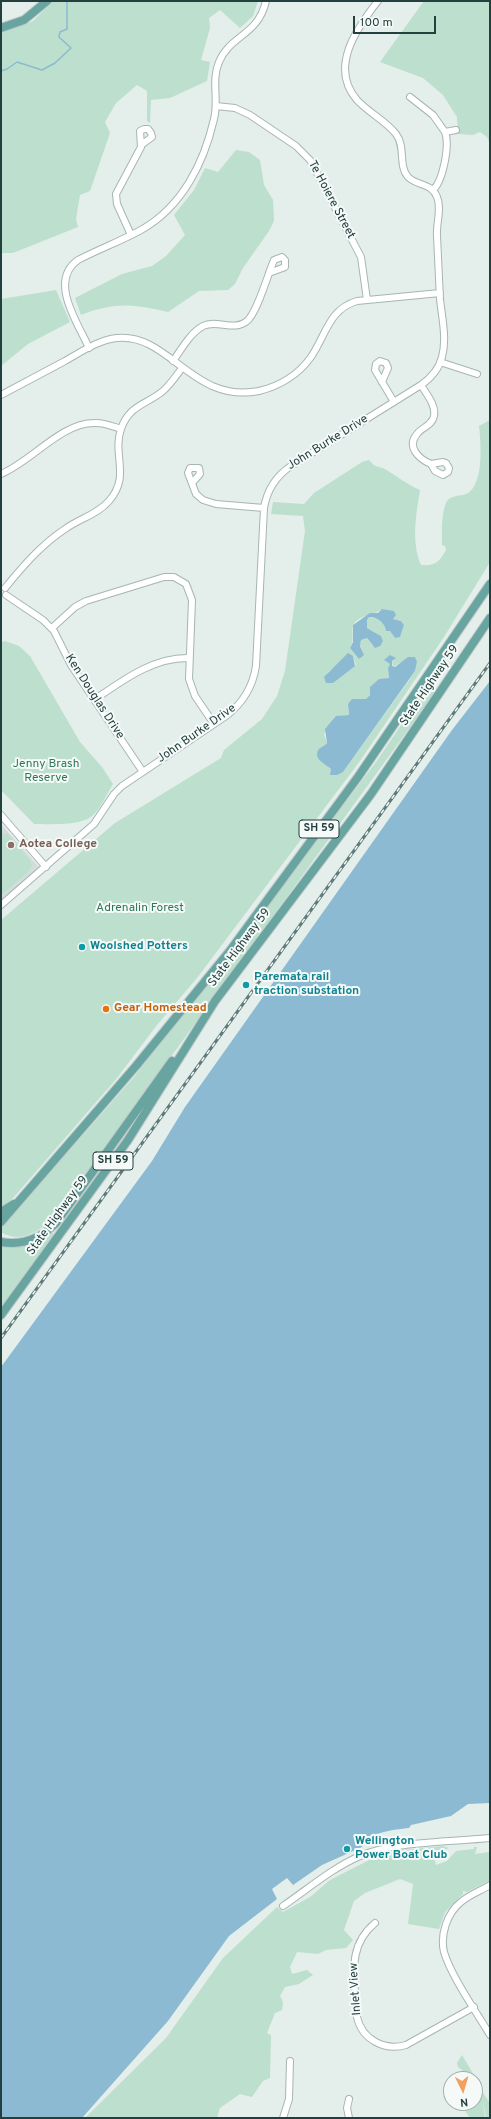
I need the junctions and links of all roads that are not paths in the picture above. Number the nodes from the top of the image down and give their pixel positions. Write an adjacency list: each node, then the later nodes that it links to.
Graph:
1 (47, 1): 4 (main road)
2 (266, 1): 6 (street)
3 (378, 1): 10 (street)
4 (1, 28)
5 (410, 97): 8 (street)
6 (216, 106): 11 (street); 14 (street, Te Hoiere Street)
7 (456, 130): 8 (street)
8 (445, 132): 10 (street)
9 (142, 145): 11 (street)
10 (433, 190): 13 (street, John Burke Drive)
11 (131, 235): 15 (street)
12 (268, 273): 16 (street)
13 (440, 293): 14 (street); 17 (street, John Burke Drive)
14 (367, 300): 18 (street)
15 (89, 348): 16 (street); 22 (street)
16 (173, 361): 18 (street)
17 (440, 362): 19 (street); 21 (street, John Burke Drive)
18 (182, 368): 24 (street)
19 (477, 374)
20 (382, 382): 23 (street)
21 (421, 385): 23 (street, John Burke Drive); 25 (street)
22 (1, 395)
23 (394, 402): 28 (street, John Burke Drive)
24 (121, 429): 26 (street); 30 (street)
25 (431, 464)
26 (1, 474)
27 (192, 483): 28 (street)
28 (264, 508): 36 (street, John Burke Drive)
29 (490, 584): 42 (main road, State Highway 59 / SH 59)
30 (3, 587): 31 (street)
31 (4, 596): 33 (street, Ken Douglas Drive)
32 (490, 618): 41 (main road, State Highway 59 / SH 59)
33 (52, 628): 34 (street); 35 (street, Ken Douglas Drive)
34 (189, 658): 35 (street); 36 (street)
35 (94, 700): 37 (street, Ken Douglas Drive)
36 (214, 724): 37 (street, John Burke Drive)
37 (143, 772): 39 (street, John Burke Drive)
38 (1, 815): 39 (street)
39 (46, 867): 40 (street, John Burke Drive)
40 (1, 905)
41 (215, 1001): 45 (main road); 46 (main road, State Highway 59 / SH 59)
42 (19, 1201): 43 (main road); 44 (main road, State Highway 59 / SH 59)
43 (1, 1212)
44 (1, 1222)
45 (1, 1242)
46 (1, 1315)
47 (490, 1838): 49 (street)
48 (490, 1886): 51 (street)
49 (283, 1906)
50 (375, 1923): 51 (street, Inlet View)
51 (474, 2007): 52 (street)
52 (490, 2033)
53 (290, 2061): 55 (street)
54 (350, 2099): 56 (street)
55 (284, 2118)
56 (349, 2118)

